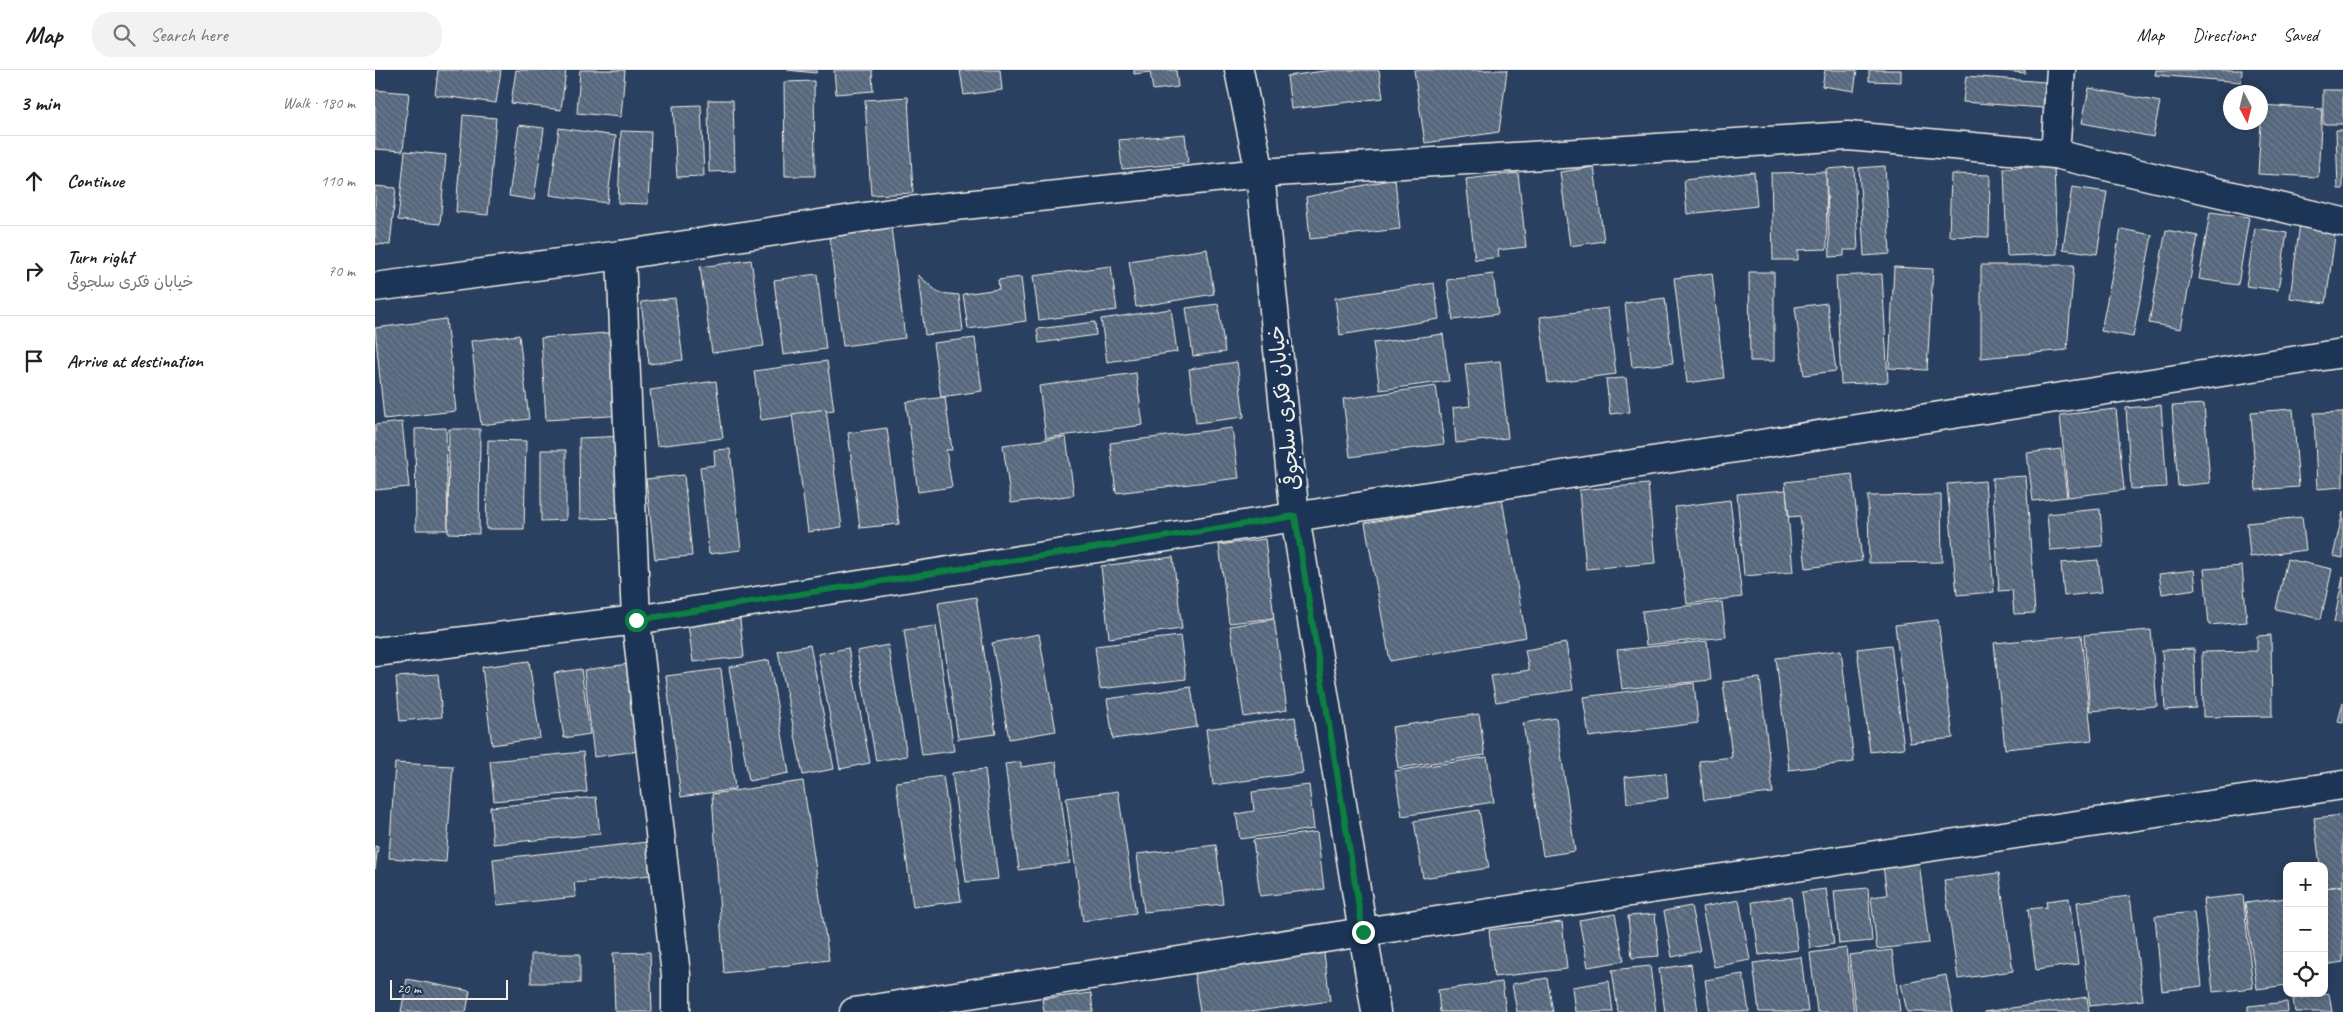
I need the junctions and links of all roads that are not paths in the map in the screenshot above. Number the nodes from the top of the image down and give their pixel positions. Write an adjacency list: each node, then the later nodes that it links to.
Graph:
1 (1239, 70): 4 (street, خیابان فکری سلجوقی)
2 (2061, 70): 3 (street)
3 (2055, 154): 4 (street); 5 (street)
4 (1260, 173): 6 (street); 9 (street, خیابان فکری سلجوقی)
5 (2343, 222)
6 (621, 255): 7 (street); 10 (street)
7 (375, 287)
8 (2343, 353): 9 (street)
9 (1295, 516): 10 (street); 13 (street, خیابان فکری سلجوقی)
10 (636, 620): 11 (street); 14 (street)
11 (375, 652)
12 (2343, 785): 13 (street)
13 (1363, 932): 15 (street); 16 (street, خیابان فکری سلجوقی)
14 (676, 1012)
15 (854, 1012)
16 (1376, 1012)

